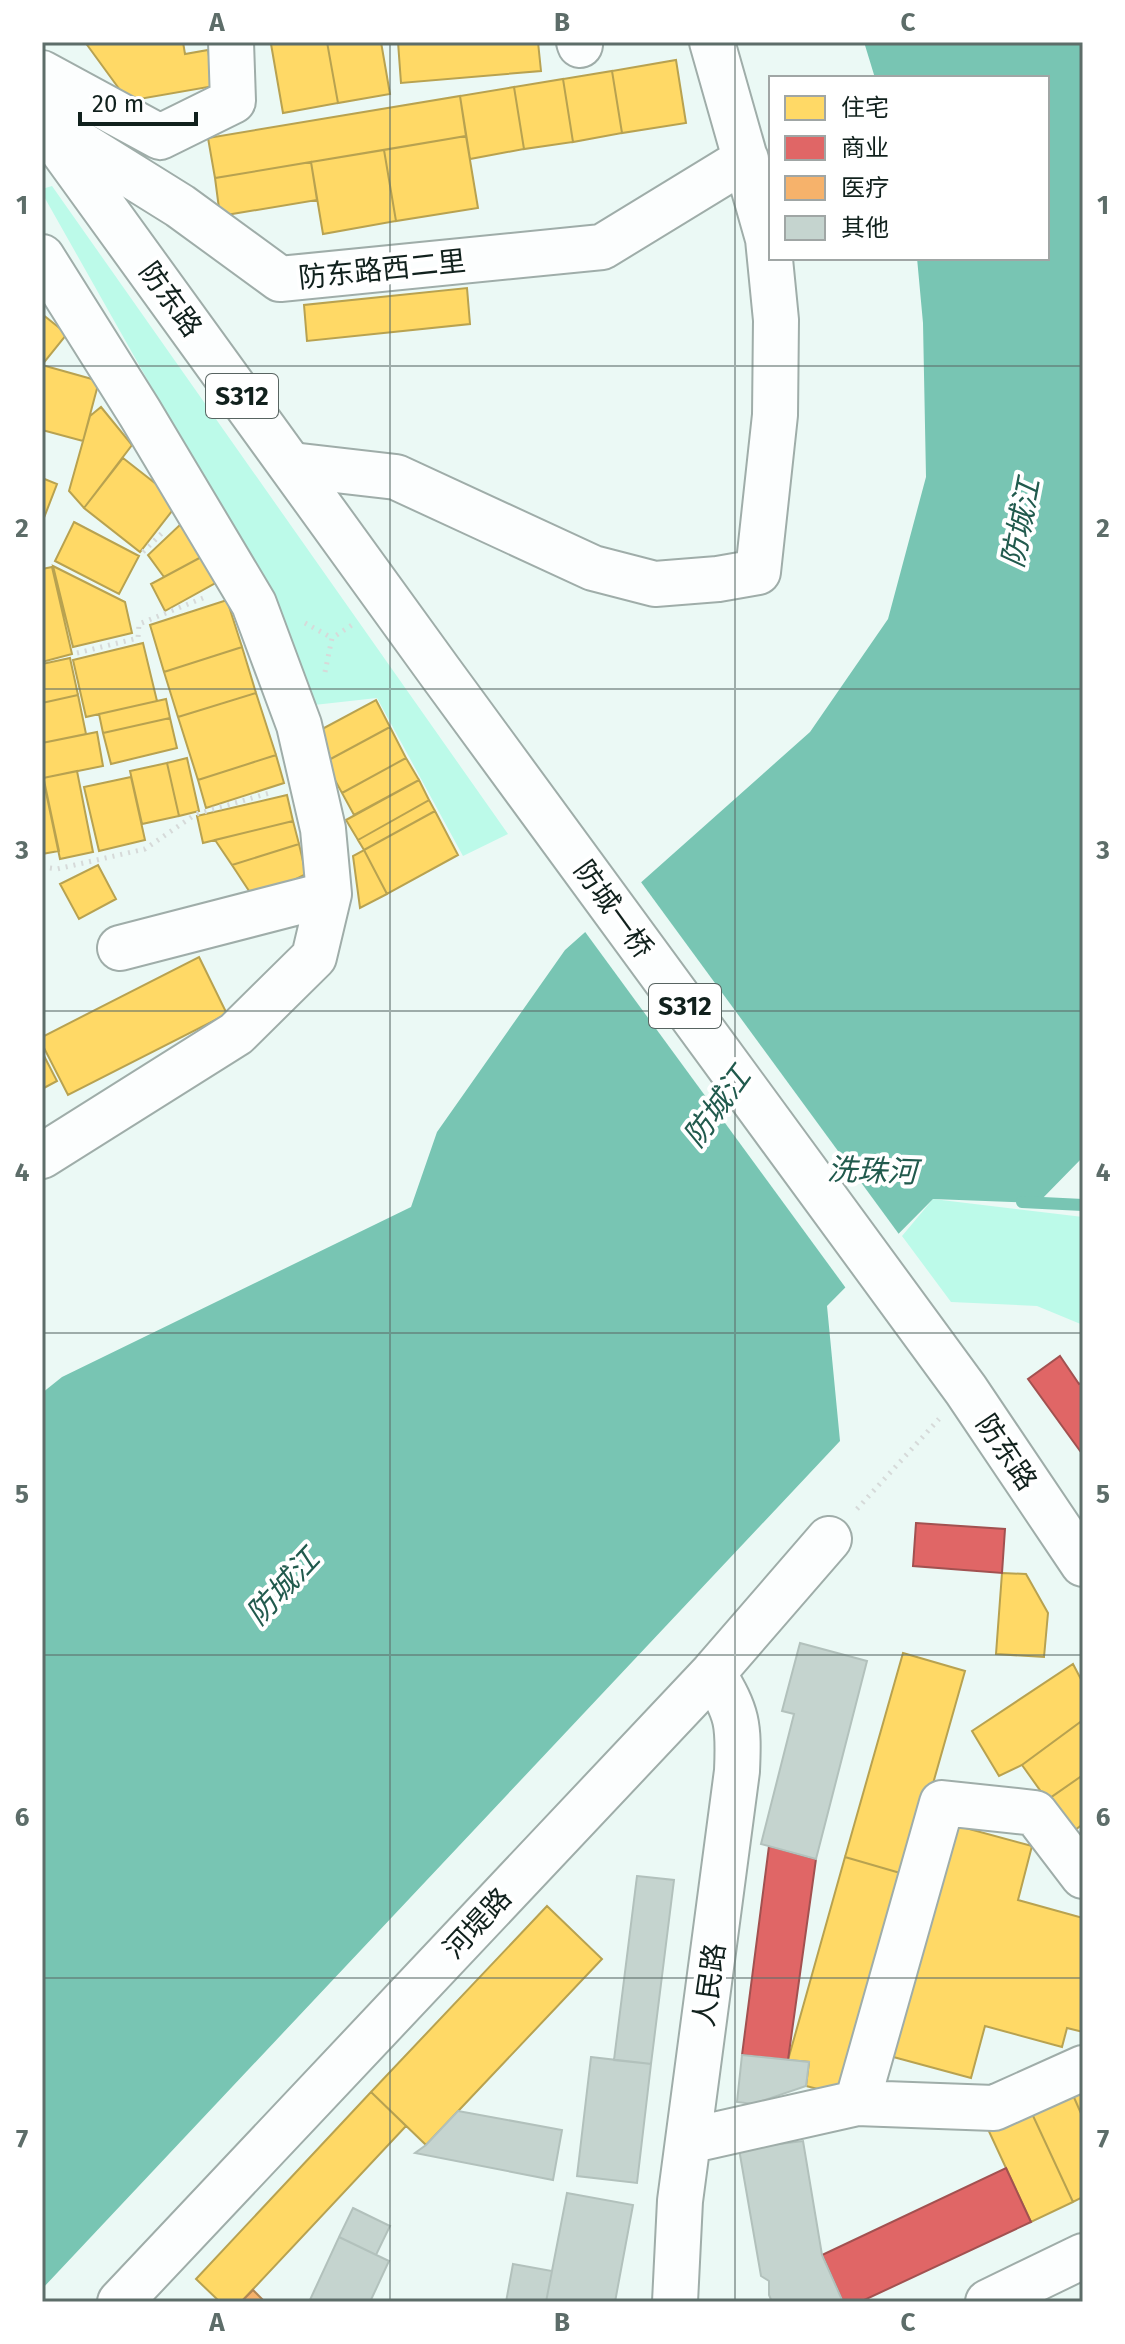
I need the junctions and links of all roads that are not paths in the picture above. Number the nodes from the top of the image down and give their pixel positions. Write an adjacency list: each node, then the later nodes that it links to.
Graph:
1 (231, 42): 3 (street)
2 (712, 42): 5 (street)
3 (42, 73)
4 (42, 121): 5 (street, 防东路西二里); 9 (street, 防东路 / S312)
5 (746, 159): 6 (street)
6 (769, 249)
7 (42, 257): 11 (street)
8 (770, 260): 9 (street)
9 (292, 465): 10 (street, 防东路 / S312)
10 (440, 672): 14 (street, 防城一桥 / S312)
11 (329, 894): 12 (street); 13 (street)
12 (120, 948)
13 (42, 1156)
14 (930, 1341): 16 (street, 防东路 / S312)
15 (829, 1539): 17 (street, 河堤路)
16 (1083, 1564)
17 (713, 1673): 21 (street, 人民路); 24 (street, 河堤路)
18 (1083, 1876): 20 (street)
19 (1083, 2068): 20 (street)
20 (857, 2103): 21 (street)
21 (688, 2141): 25 (street, 人民路)
22 (1083, 2256): 23 (street)
23 (1043, 2290): 26 (street)
24 (142, 2295)
25 (675, 2302)
26 (988, 2302)

